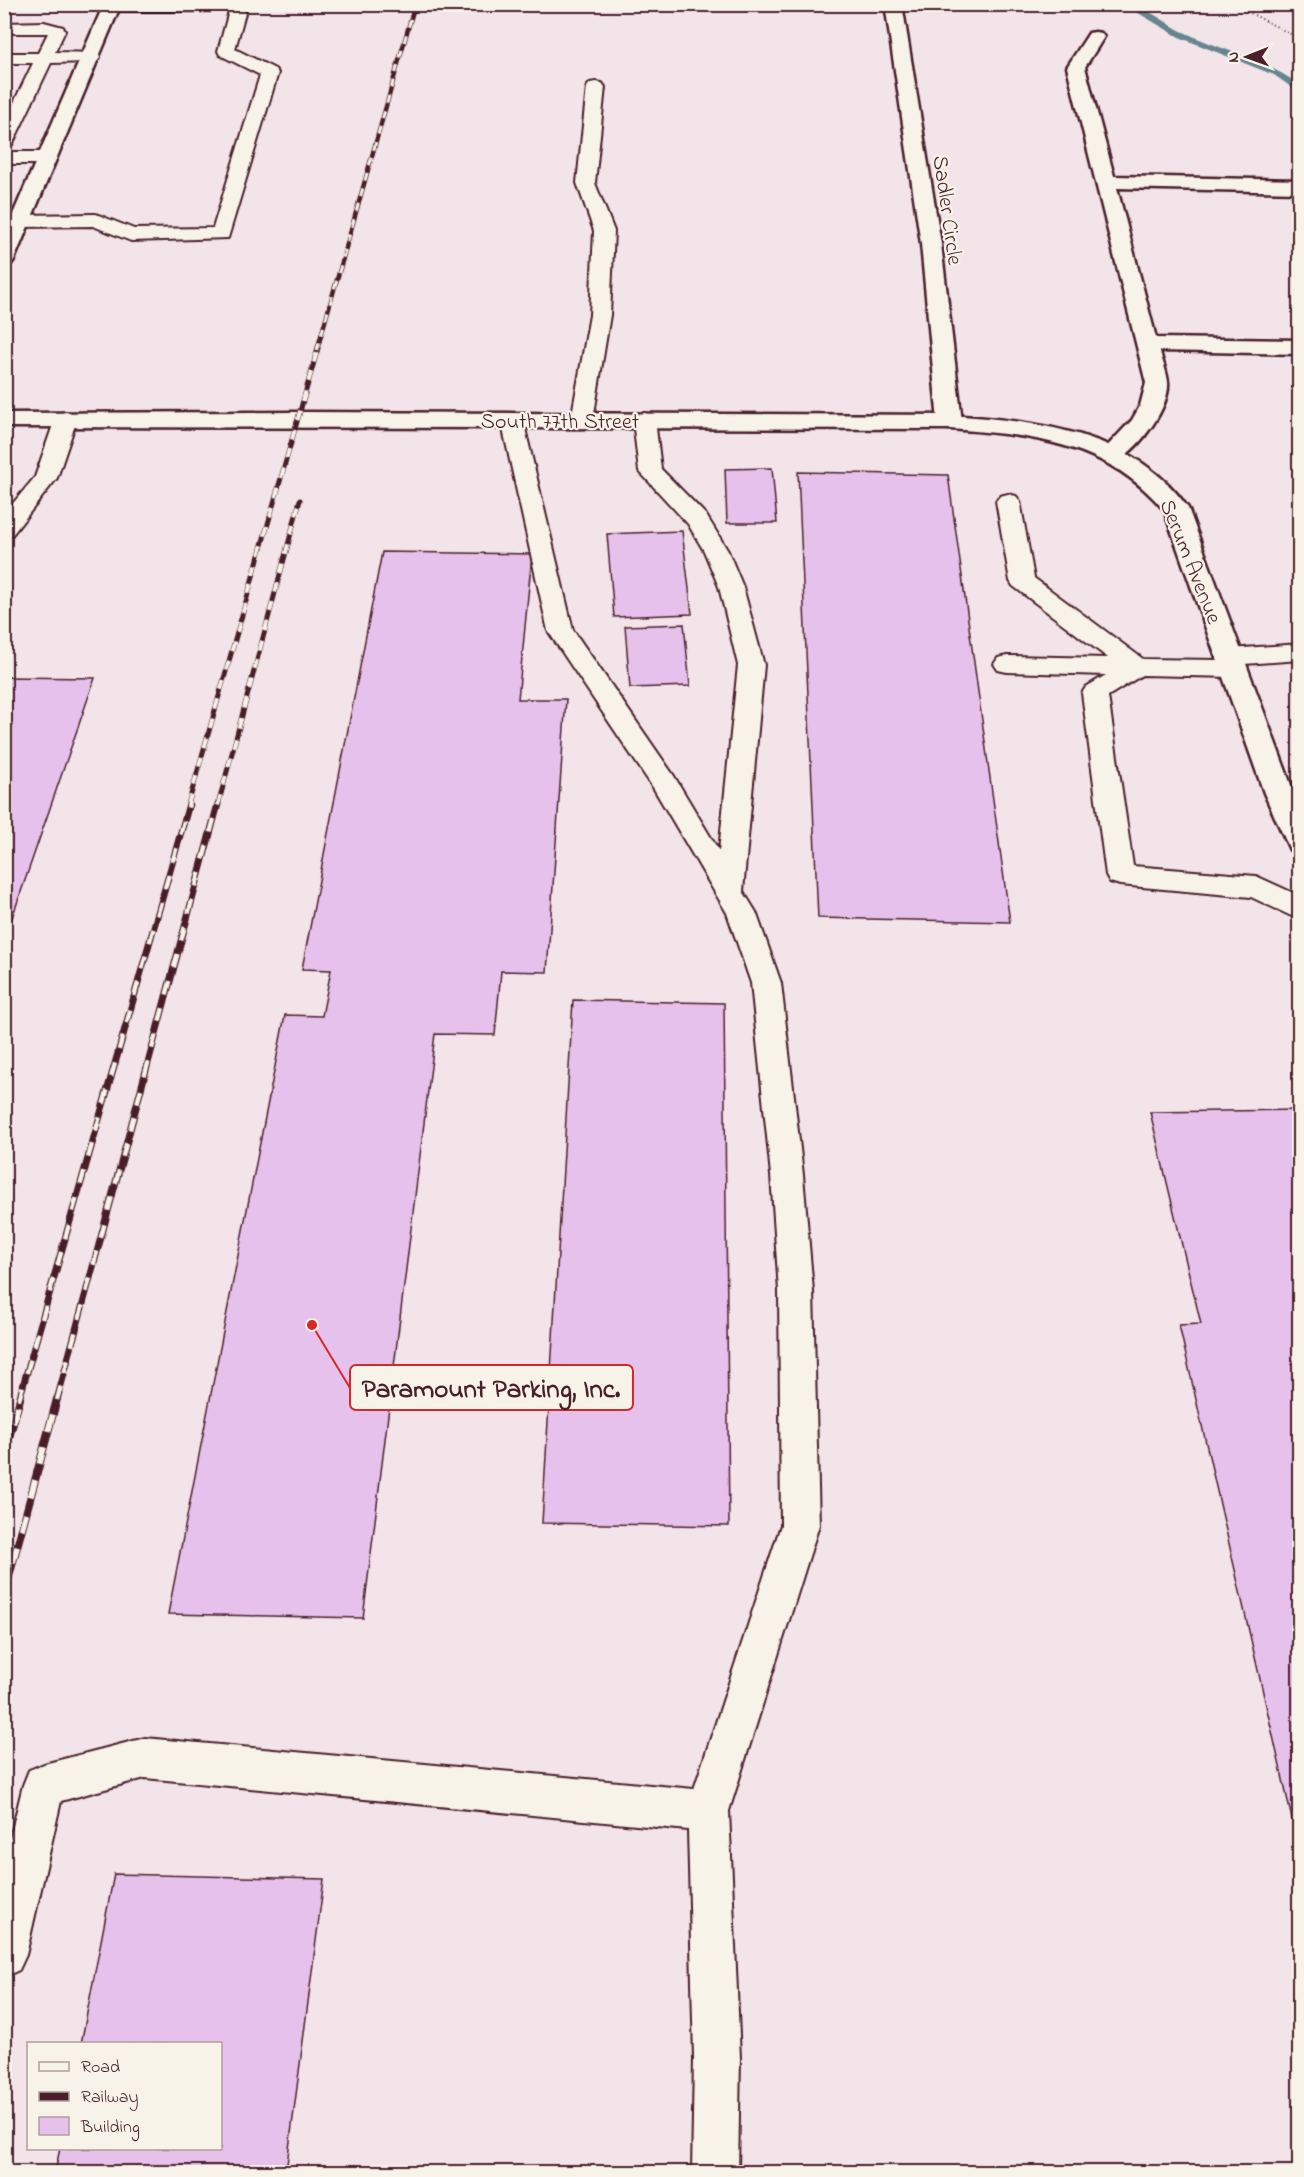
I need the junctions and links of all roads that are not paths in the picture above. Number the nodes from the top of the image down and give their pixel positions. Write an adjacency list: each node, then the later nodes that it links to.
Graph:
1 (893, 4): 23 (street, Sadler Circle)
2 (113, 5): 6 (street); 14 (lane)
3 (4, 28): 5 (lane)
4 (1095, 37): 12 (street)
5 (46, 57): 6 (lane); 7 (lane); 9 (lane)
6 (92, 57): 11 (street)
7 (4, 58)
8 (596, 87): 21 (lane)
9 (4, 143)
10 (4, 158): 11 (lane)
11 (48, 158): 14 (street)
12 (1106, 182): 13 (street); 16 (street)
13 (1299, 186)
14 (21, 221): 15 (street)
15 (4, 260)
16 (1148, 344): 17 (street); 24 (street)
17 (1299, 347)
18 (66, 419): 19 (street, South 77th Street); 20 (street, South 77th Street); 26 (lane)
19 (4, 420)
20 (512, 420): 21 (street, South 77th Street); 33 (lane)
21 (582, 420): 22 (street, South 77th Street)
22 (644, 420): 23 (street, South 77th Street); 33 (lane)
23 (950, 422): 24 (street, South 77th Street)
24 (1111, 455): 29 (street, Serum Avenue)
25 (1008, 501): 31 (lane)
26 (12, 511): 27 (lane)
27 (4, 530)
28 (1299, 653): 29 (lane)
29 (1232, 663): 31 (lane); 32 (street, Serum Avenue)
30 (1007, 664): 31 (lane)
31 (1137, 667): 34 (lane)
32 (1299, 843)
33 (729, 892): 35 (lane)
34 (1299, 909)
35 (708, 1810): 36 (lane); 37 (lane)
36 (4, 1955)
37 (714, 2172)

